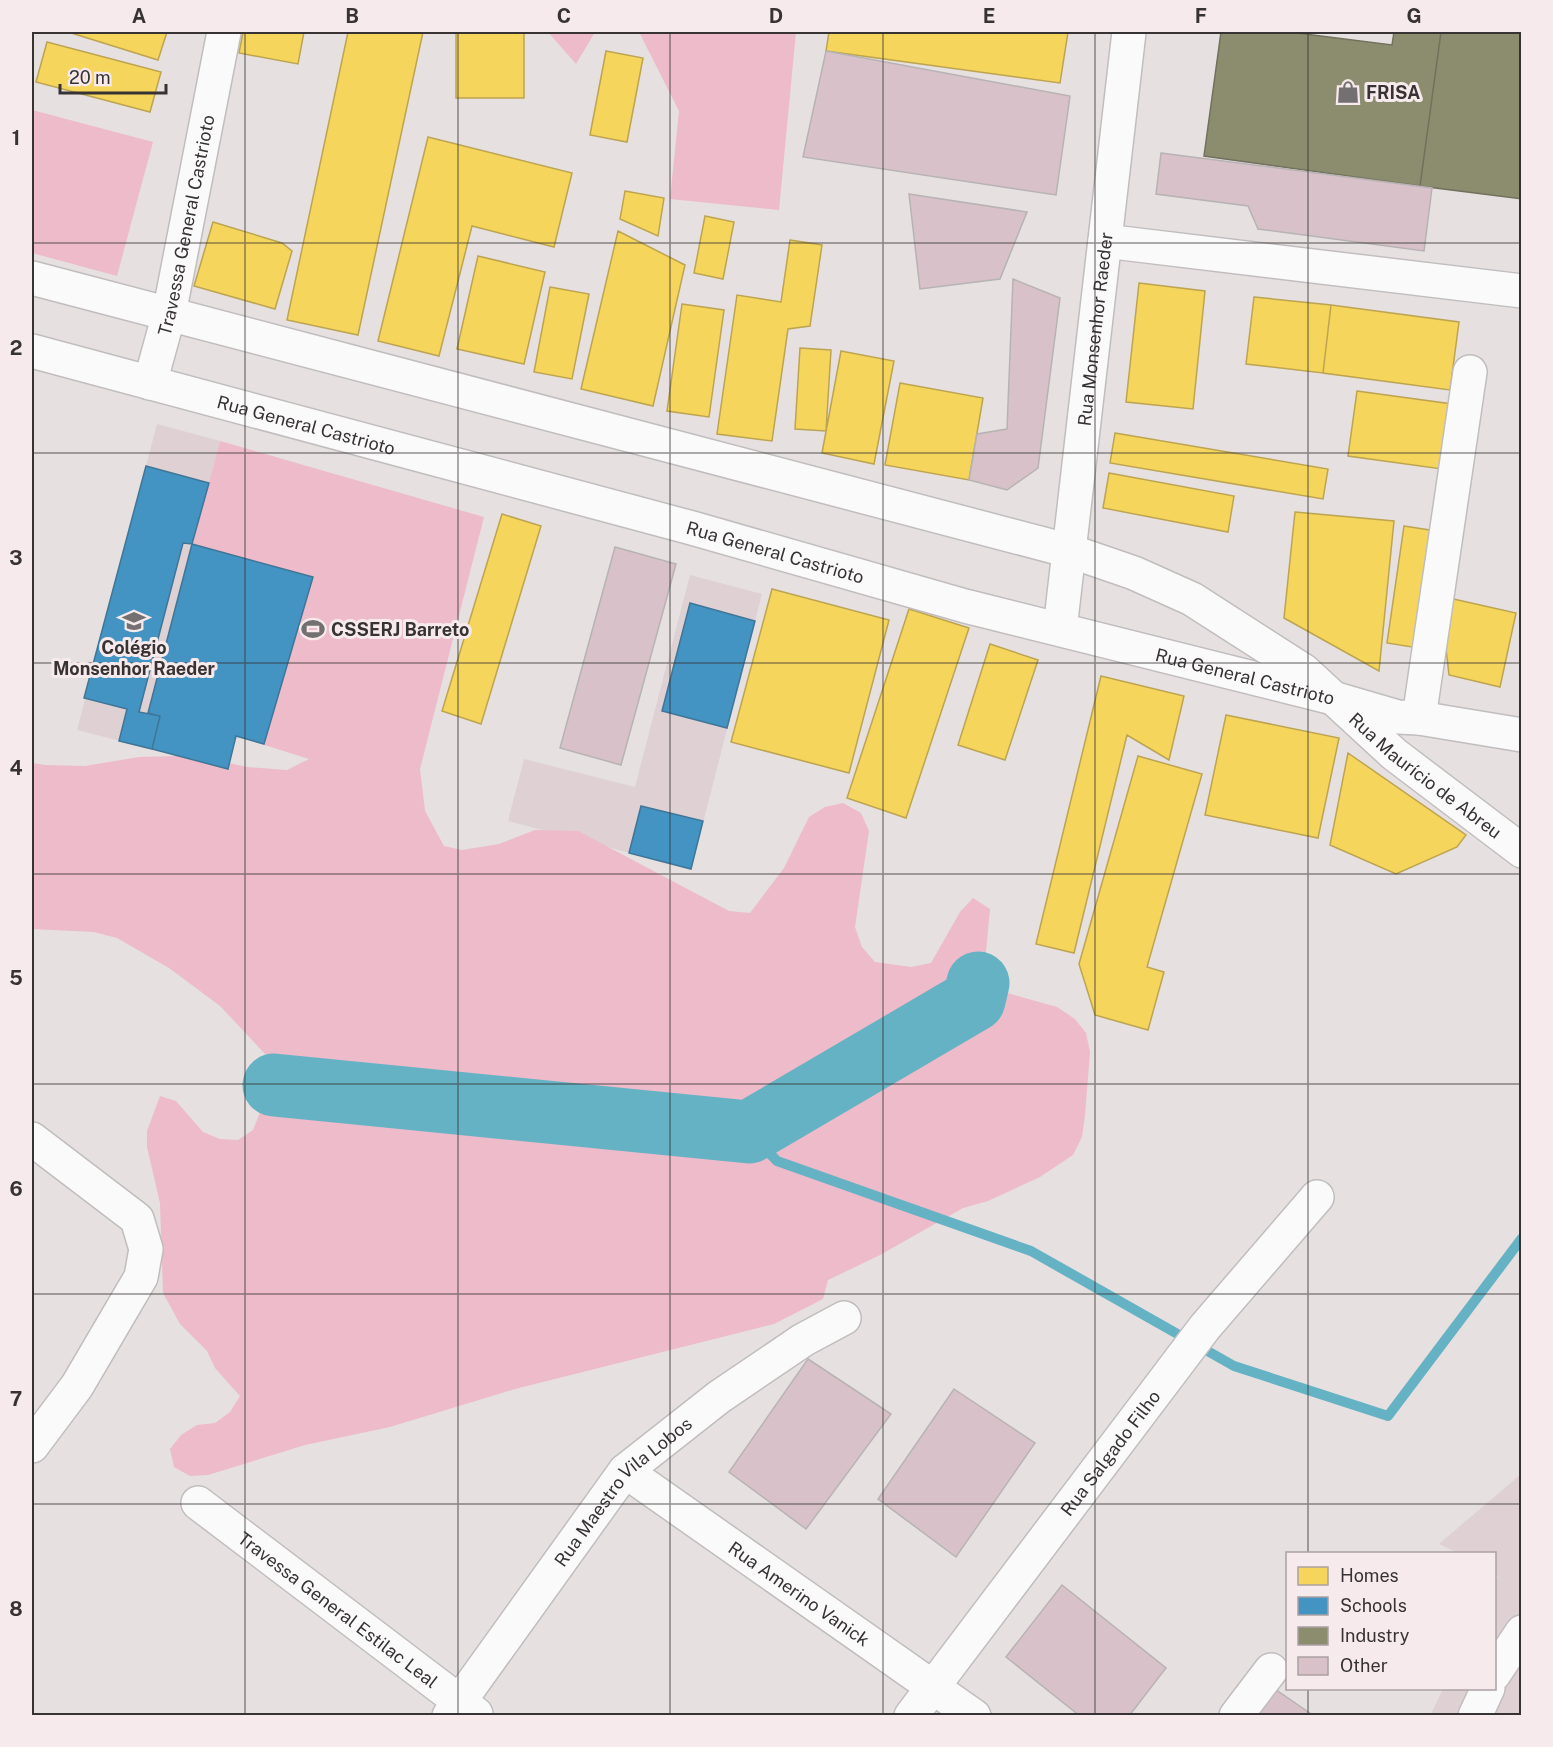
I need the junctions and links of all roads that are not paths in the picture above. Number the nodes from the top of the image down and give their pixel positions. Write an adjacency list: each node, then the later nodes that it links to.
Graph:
1 (224, 32): 6 (street, Travessa General Castrioto)
2 (1129, 32): 3 (street, Rua Monsenhor Raeder)
3 (1105, 241): 5 (street); 10 (street, Rua Monsenhor Raeder)
4 (32, 278): 6 (street, Rua Maurício de Abreu)
5 (1521, 291)
6 (169, 314): 9 (street, Travessa General Castrioto); 10 (street, Rua Maurício de Abreu)
7 (32, 351): 9 (street, Rua General Castrioto)
8 (1470, 372): 13 (street)
9 (150, 383): 11 (street, Rua General Castrioto)
10 (1070, 551): 11 (street, Rua Monsenhor Raeder); 12 (street, Rua Maurício de Abreu)
11 (1060, 629): 12 (street, Rua General Castrioto)
12 (1333, 698): 13 (street, Rua General Castrioto); 15 (street, Rua Maurício de Abreu)
13 (1419, 718): 14 (street, Rua General Castrioto)
14 (1521, 735)
15 (1521, 851)
16 (32, 1139): 19 (street)
17 (1317, 1197): 25 (street, Rua Salgado Filho)
18 (844, 1318): 20 (street, Rua Maestro Vila Lobos)
19 (32, 1446)
20 (625, 1471): 25 (street, Rua Amerino Vanick); 27 (street, Rua Maestro Vila Lobos)
21 (198, 1503): 27 (street, Travessa General Estilac Leal)
22 (1521, 1632): 24 (street)
23 (1271, 1670): 30 (street)
24 (1496, 1671)
25 (933, 1685): 28 (street, Rua Salgado Filho); 29 (street, Rua Amerino Vanick)
26 (1488, 1690): 31 (street)
27 (461, 1711)
28 (911, 1716)
29 (974, 1716)
30 (1236, 1716)
31 (1475, 1716)

